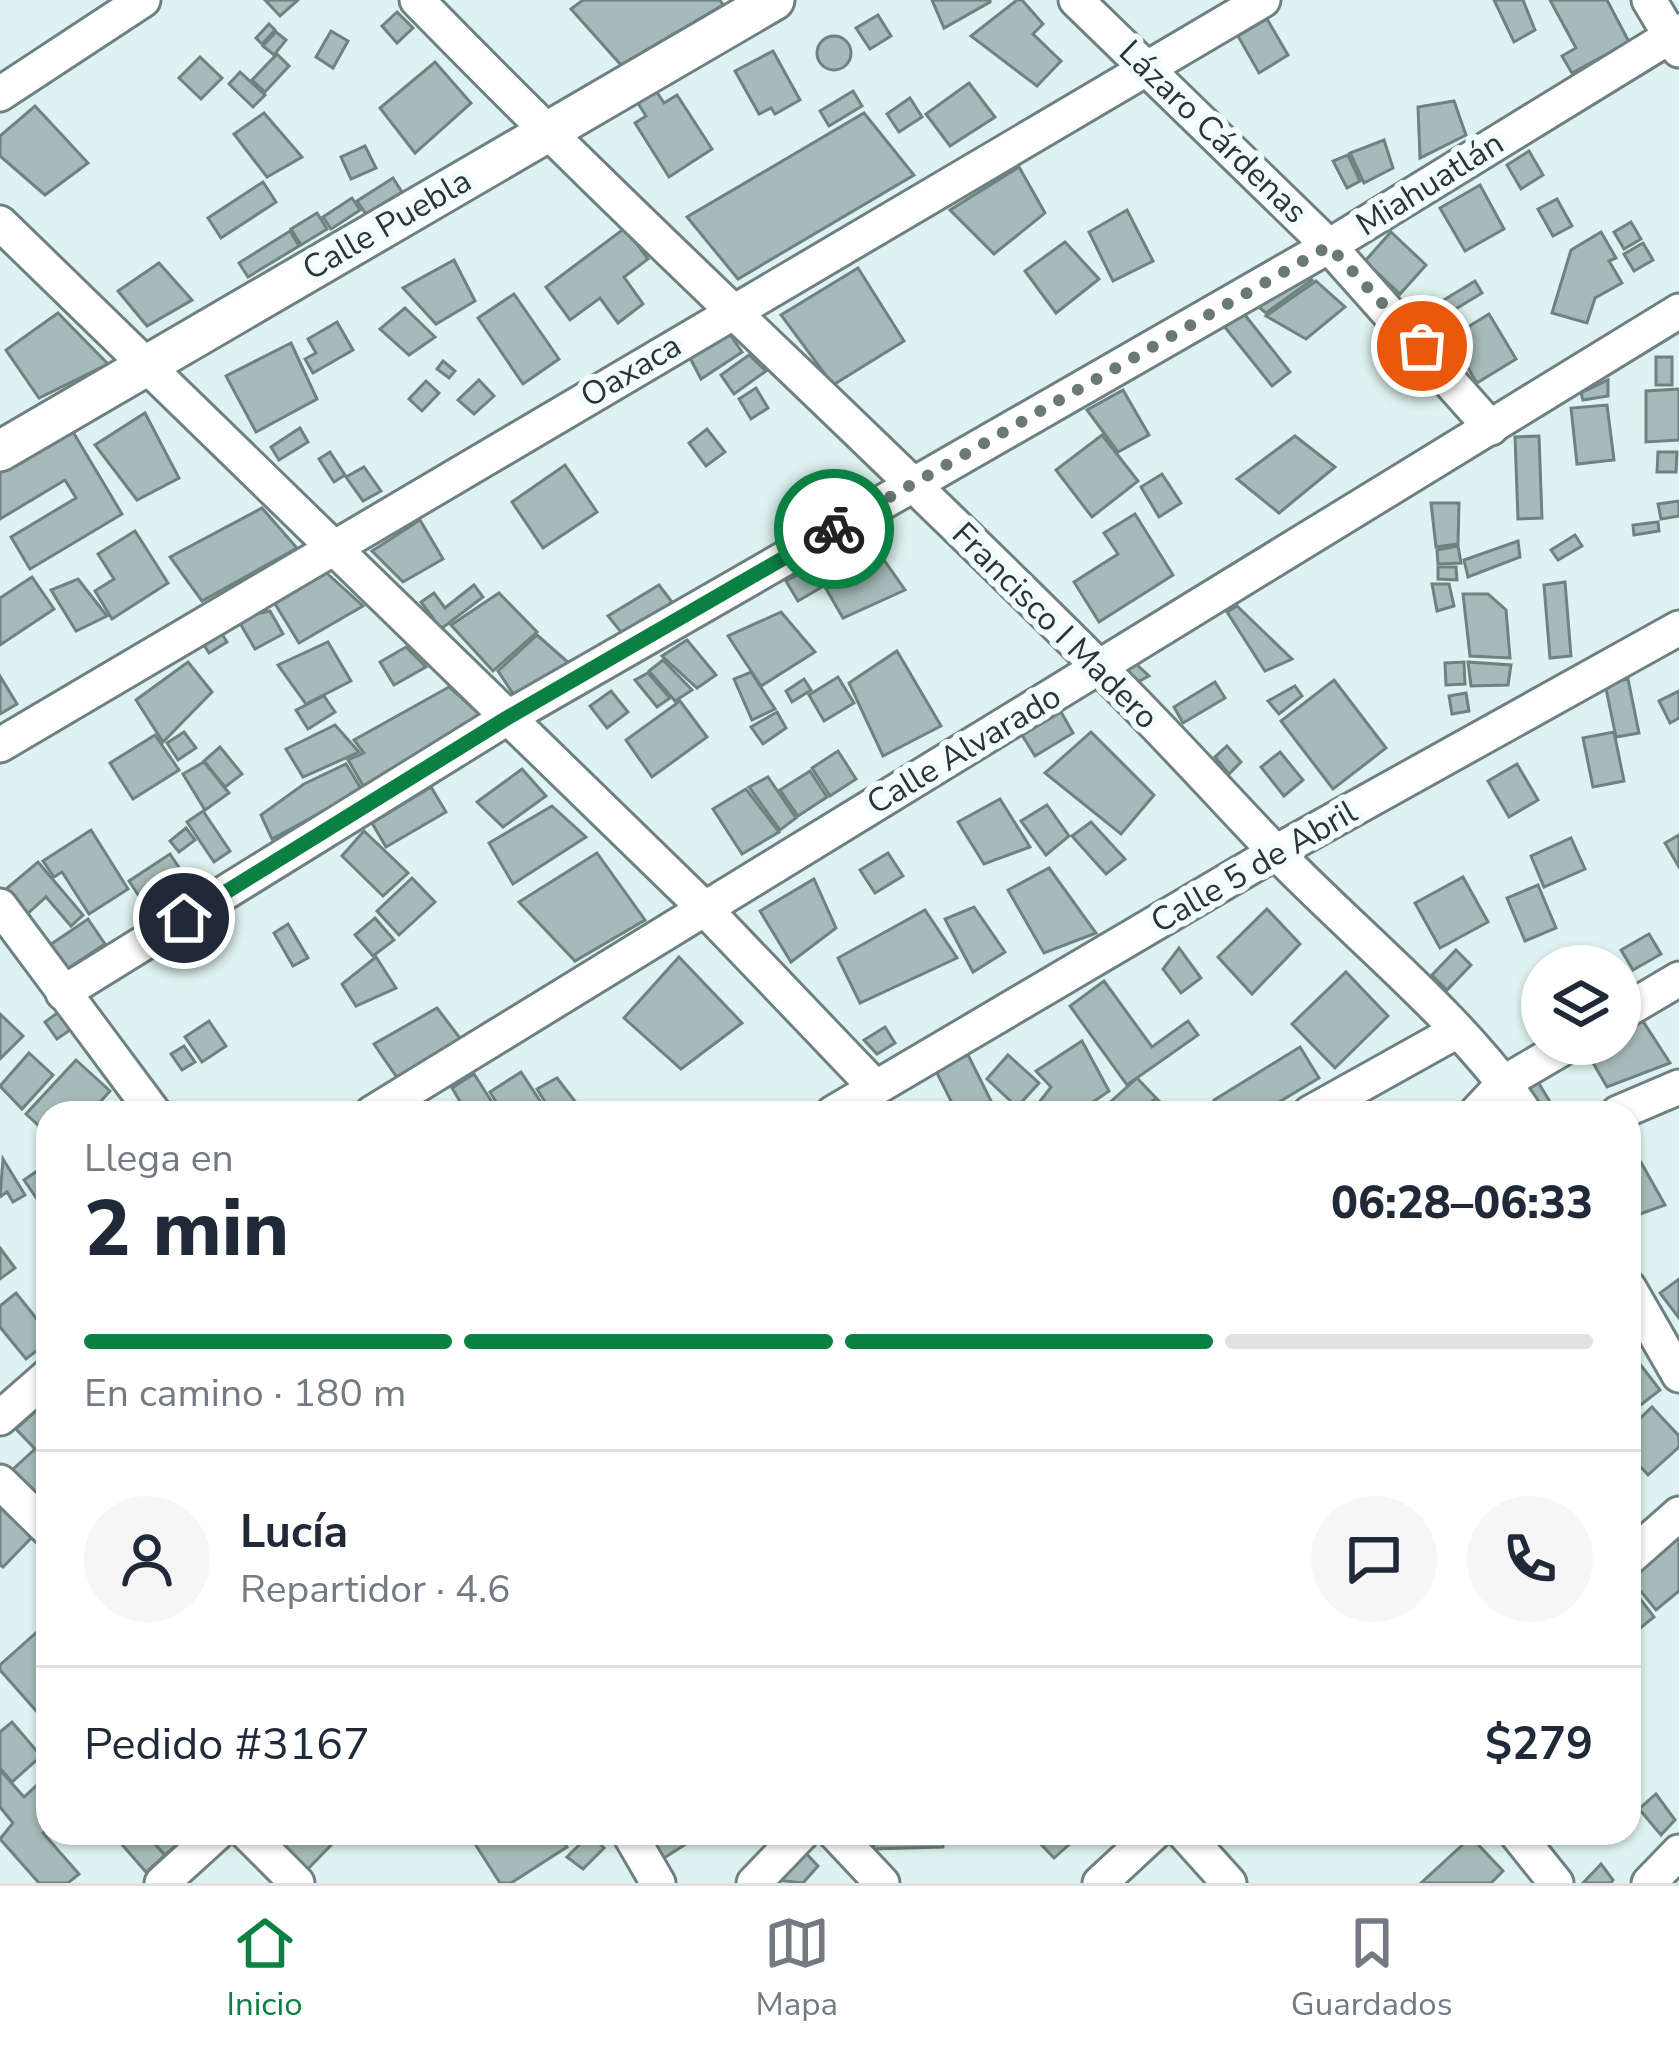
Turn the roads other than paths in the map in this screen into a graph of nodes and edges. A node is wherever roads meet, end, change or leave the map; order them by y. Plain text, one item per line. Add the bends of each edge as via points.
1 (142, 0) edge
2 (417, 0) edge
3 (774, 0) edge
4 (1076, 0) edge
5 (1263, 0) edge
6 (1649, 0) edge
7 (1676, 39) edge
8 (1147, 68) junction
9 (0, 94) edge
10 (546, 132) junction
11 (0, 223) edge
12 (1329, 246) junction
13 (1679, 310) edge
14 (732, 311) junction
15 (145, 366) junction
16 (1491, 428) junction
17 (0, 451) edge
18 (911, 485) junction
19 (334, 548) junction
20 (1679, 628) edge
21 (1100, 668) junction
22 (507, 718) junction
23 (0, 745) edge
24 (1276, 852) junction
25 (0, 906) edge
26 (704, 907) junction
27 (1679, 979) edge
28 (64, 993) junction
29 (1641, 1002) edge
30 (1457, 1031) junction
31 (1534, 1065) edge
32 (1505, 1082) junction
33 (875, 1087) junction
34 (1679, 1087) edge
35 (145, 1101) edge
36 (391, 1101) edge
37 (852, 1101) edge
38 (1332, 1101) edge
39 (1487, 1101) edge
40 (1517, 1101) edge
41 (1641, 1103) edge
42 (1641, 1309) edge
43 (1679, 1375) edge
44 (36, 1386) edge
45 (0, 1418) edge
46 (0, 1482) edge
47 (1679, 1514) edge
48 (36, 1517) edge
49 (1641, 1547) edge
50 (204, 1845) edge
51 (260, 1845) edge
52 (636, 1845) edge
53 (790, 1845) edge
54 (846, 1845) edge
55 (1141, 1845) edge
56 (1195, 1845) edge
57 (1526, 1845) edge
58 (1679, 1852) edge
59 (162, 1883) edge
60 (297, 1883) edge
61 (658, 1883) edge
62 (754, 1883) edge
63 (882, 1883) edge
64 (1100, 1883) edge
65 (1229, 1883) edge
66 (1556, 1883) edge
67 (1649, 1883) edge

1 - 9 street
2 - 10 street, Francisco I Madero
3 - 10 street, Calle Puebla
4 - 8 street, Lázaro Cárdenas
5 - 8 street, Oaxaca
6 - 7 street
7 - 12 street, Miahuatlán
8 - 12 street, Lázaro Cárdenas
8 - 14 street, Oaxaca
10 - 14 street, Francisco I Madero
10 - 15 street, Calle Puebla
11 - 15 street
12 - 16 street, Lázaro Cárdenas
12 - 18 street, Miahuatlán
13 - 16 street, Calle Alvarado
14 - 18 street, Francisco I Madero
14 - 19 street, Oaxaca
15 - 17 street, Calle Puebla
15 - 19 street
16 - 21 street, Calle Alvarado
18 - 21 street, Francisco I Madero
18 - 22 street, Miahuatlán
19 - 22 street
19 - 23 street, Oaxaca
20 - 24 street, Calle 5 de Abril
21 - 24 street, Francisco I Madero
21 - 26 street, Calle Alvarado
22 - 26 street
22 - 28 street, Miahuatlán
24 - 30 street, Francisco I Madero
24 - 33 street, Calle 5 de Abril
25 - 28 street
26 - 33 street
26 - 36 street, Calle Alvarado
27 - 29 street
28 - 35 street
30 - 32 street, Francisco I Madero
30 - 38 street
31 - 32 street
32 - 39 street
32 - 40 street, Francisco I Madero
33 - 37 street, Calle 5 de Abril
34 - 41 street
42 - 43 street
44 - 45 street
46 - 48 street
47 - 49 street
50 - 59 street
51 - 60 street
52 - 61 street
53 - 62 street
54 - 63 street
55 - 64 street
56 - 65 street
57 - 66 street
58 - 67 street

